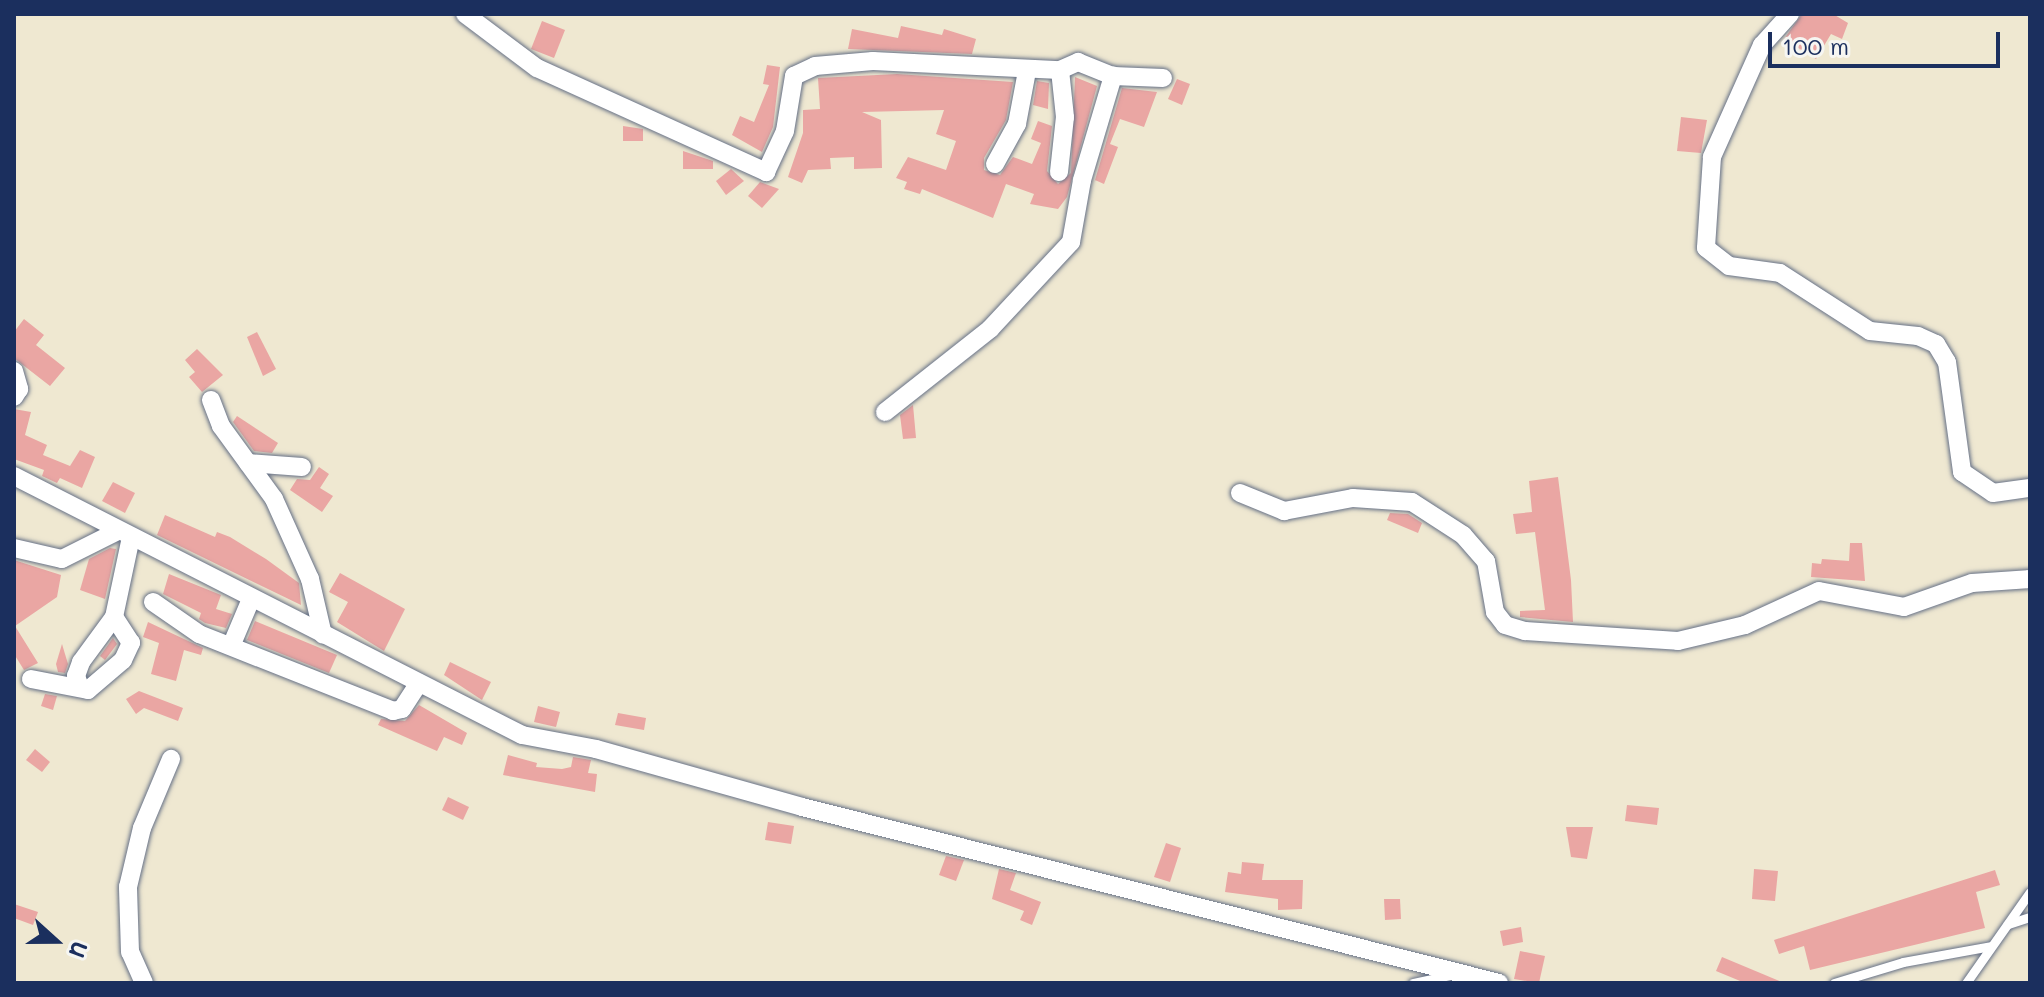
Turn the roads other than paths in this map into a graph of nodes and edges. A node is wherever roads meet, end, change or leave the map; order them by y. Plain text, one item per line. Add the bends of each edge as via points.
1 (465, 14) edge
2 (1790, 14) edge
3 (1060, 70) junction
4 (1027, 71) junction
5 (1113, 76) junction
6 (1163, 78) dead end
7 (995, 164) dead end
8 (1059, 172) dead end
9 (14, 371) edge
10 (14, 397) edge
11 (211, 400) dead end
12 (885, 412) dead end
13 (248, 463) junction
14 (302, 467) dead end
15 (14, 476) edge
16 (2030, 488) edge
17 (1240, 493) dead end
18 (125, 534) junction
19 (14, 548) edge
20 (2030, 579) edge
21 (251, 599) junction
22 (153, 602) dead end
23 (114, 617) junction
24 (323, 635) junction
25 (232, 644) junction
26 (31, 679) dead end
27 (419, 683) junction
28 (80, 687) junction
29 (171, 759) dead end
30 (2030, 892) edge
31 (2030, 917) edge
32 (2008, 924) junction
33 (1991, 946) junction
34 (1462, 973) junction
35 (144, 983) edge
36 (1413, 983) edge
37 (1499, 983) edge
38 (1834, 983) edge
39 (1966, 983) edge

1 - 4 street via 537,68 766,172 785,131 794,76 815,66 887,61 989,64
2 - 16 street via 1762,45 1717,143 1710,170 1706,248 1729,266 1780,273 1870,331 1918,336 1936,344 1947,362 1962,472 1993,493
3 - 4 street
3 - 5 street via 1078,62
3 - 8 street via 1065,117
4 - 7 street via 1017,124
5 - 6 street
5 - 12 street via 1082,180 1071,242 990,329
9 - 10 street via 19,389
11 - 13 street via 221,426
13 - 14 street
13 - 24 street via 274,499 310,579
15 - 18 street
17 - 20 street via 1284,511 1353,498 1412,502 1463,535 1486,561 1499,619 1525,631 1678,641 1745,625 1819,591 1904,607 1972,583
18 - 19 street via 62,559
18 - 21 street
18 - 23 street
21 - 24 street
21 - 25 street
22 - 25 street via 199,634
23 - 28 street via 77,668
23 - 28 street via 131,643 123,660 93,688
24 - 27 street
25 - 27 street via 393,711 402,709
26 - 28 street
27 - 34 street via 522,735 596,749 802,807
29 - 35 street via 142,828 128,887 130,952
30 - 32 lane
31 - 32 lane
32 - 33 lane
33 - 38 lane via 1903,962
33 - 39 lane
34 - 36 lane
34 - 37 street

